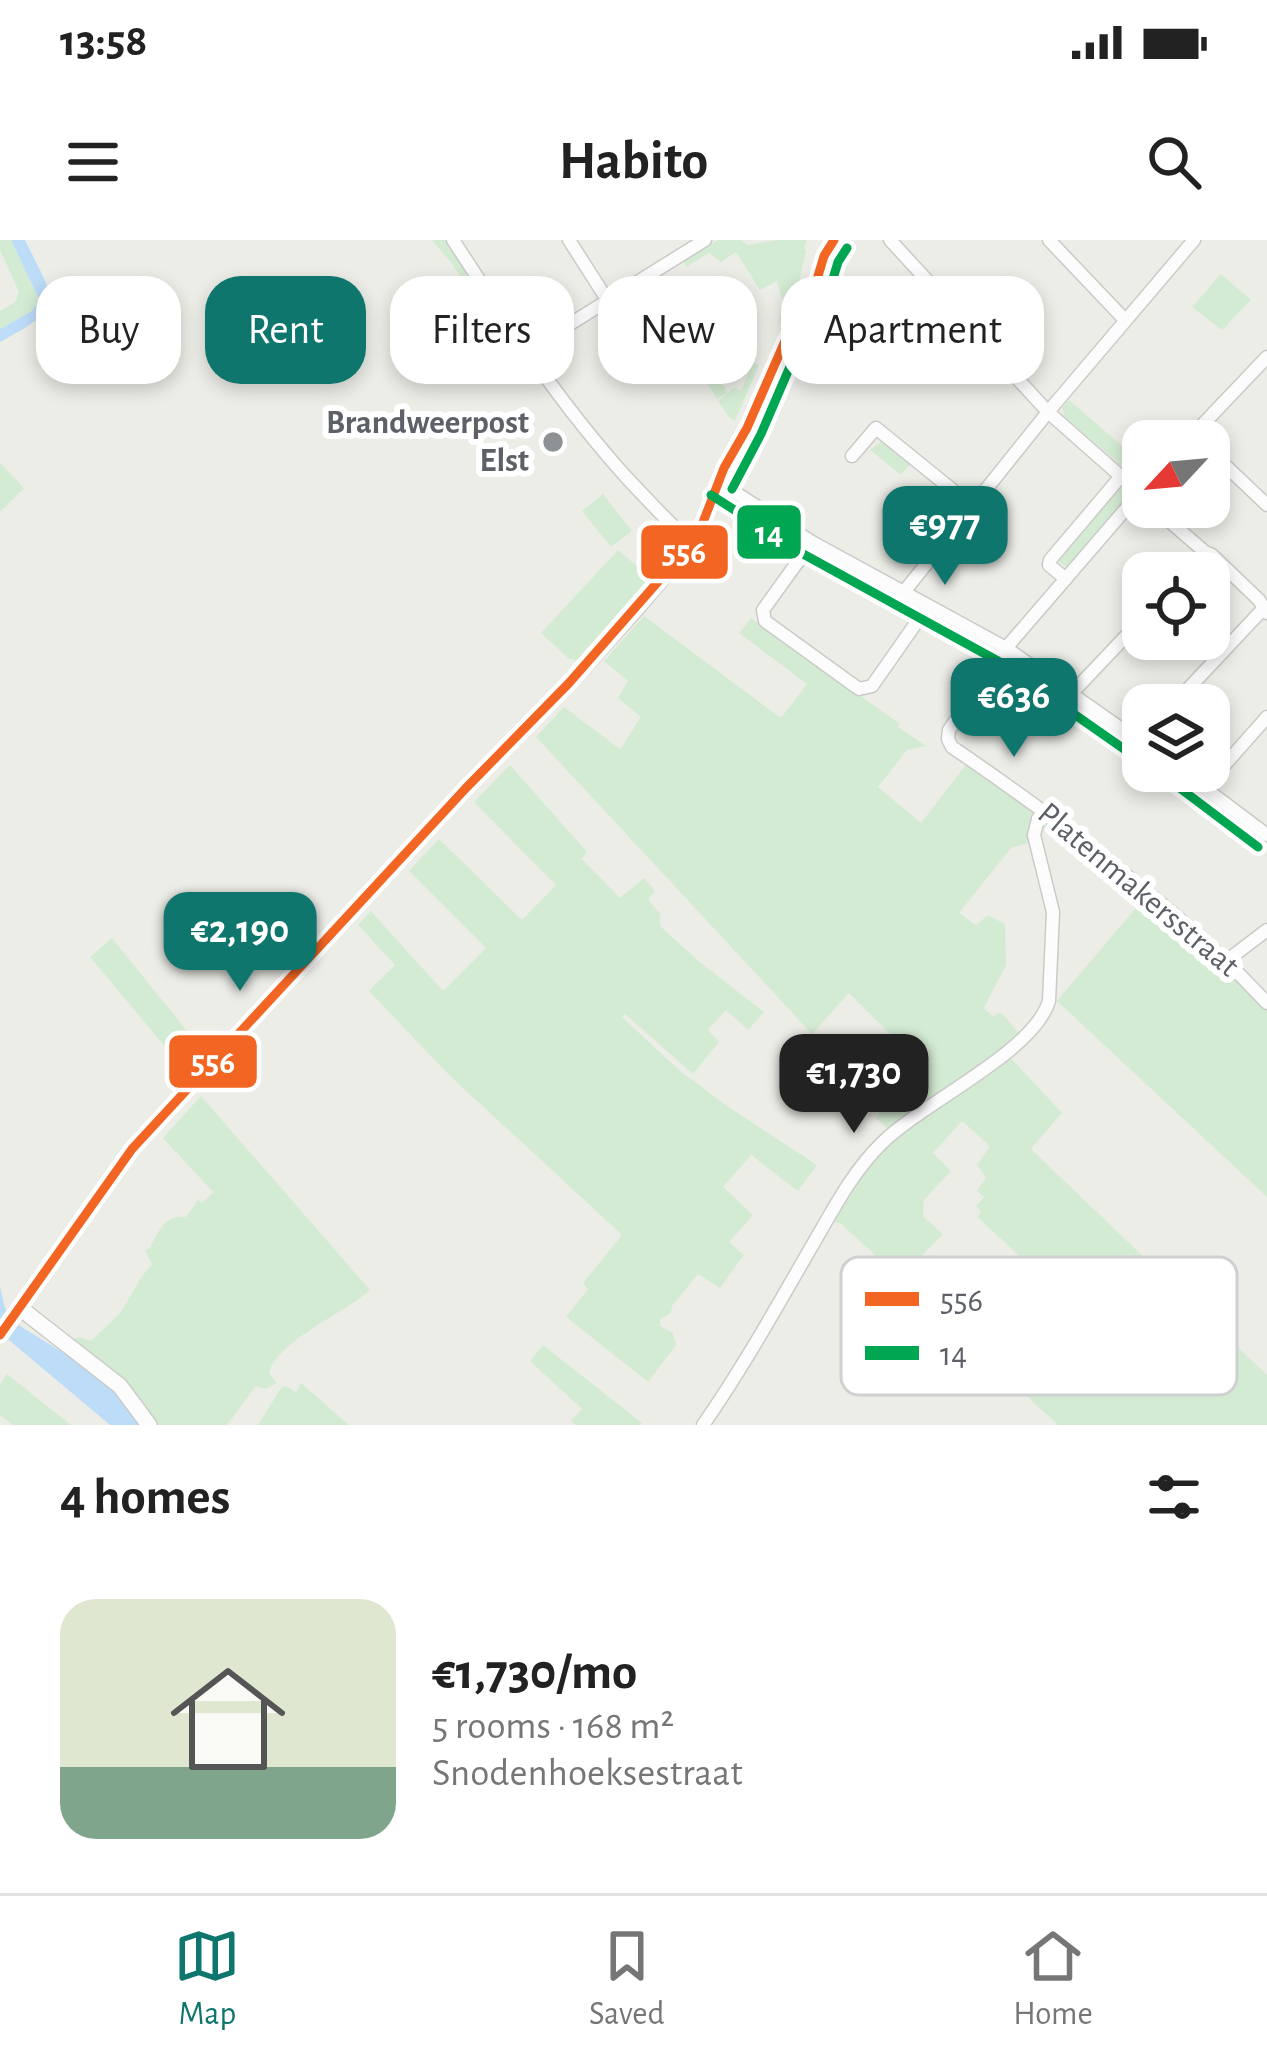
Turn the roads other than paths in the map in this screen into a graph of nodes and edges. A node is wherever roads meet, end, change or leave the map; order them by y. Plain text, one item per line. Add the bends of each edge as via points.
1 (453, 240) edge
2 (569, 240) edge
3 (704, 240) edge
4 (833, 240) edge
5 (890, 240) edge
6 (1049, 240) edge
7 (1194, 240) edge
8 (476, 276) edge
9 (647, 276) edge
10 (598, 285) edge
11 (1125, 320) junction
12 (1264, 366) edge
13 (550, 384) edge
14 (1048, 412) junction
15 (1211, 420) edge
16 (852, 456) dead end
17 (1230, 470) edge
18 (1122, 475) joint
19 (718, 482) junction
20 (971, 505) junction
21 (1267, 505) edge
22 (1122, 516) edge
23 (1177, 528) edge
24 (812, 542) junction
25 (692, 543) junction
26 (1204, 552) edge
27 (1230, 572) edge
28 (1066, 579) junction
29 (903, 593) junction
30 (928, 606) junction
31 (1265, 611) edge
32 (1122, 640) edge
33 (1006, 648) junction
34 (1194, 684) edge
35 (1072, 693) junction
36 (1267, 717) edge
37 (1122, 727) edge
38 (1230, 758) edge
39 (1211, 792) edge
40 (1045, 810) junction
41 (1266, 833) edge
42 (1267, 930) edge
43 (1221, 964) junction
44 (1267, 1003) edge
45 (18, 1311) junction
46 (0, 1335) edge
47 (149, 1425) edge
48 (703, 1425) edge

1 - 8 street
2 - 10 street
3 - 9 street
4 - 19 street
5 - 14 street
6 - 11 street
7 - 11 street
11 - 14 street
12 - 15 street
13 - 25 street
14 - 18 street
14 - 20 street
16 - 20 street via 876,428
17 - 21 street
18 - 28 street via 1051,560
19 - 24 street
19 - 25 street
20 - 29 street
22 - 28 street
23 - 26 street
24 - 29 street
24 - 30 street via 763,610 765,621 859,689 872,686
25 - 45 street via 132,1149
27 - 31 street
28 - 33 street
29 - 30 street
30 - 33 street
31 - 34 street
32 - 35 street
33 - 35 street
33 - 40 street, Platenmakersstraat via 948,740
35 - 37 street
36 - 38 street
39 - 41 street
40 - 43 street, Platenmakersstraat via 1160,900
40 - 48 street via 1034,836 1053,912 1047,1010 1028,1035 870,1155
42 - 43 street
43 - 44 street, Platenmakersstraat
45 - 46 street
45 - 47 street via 119,1386

